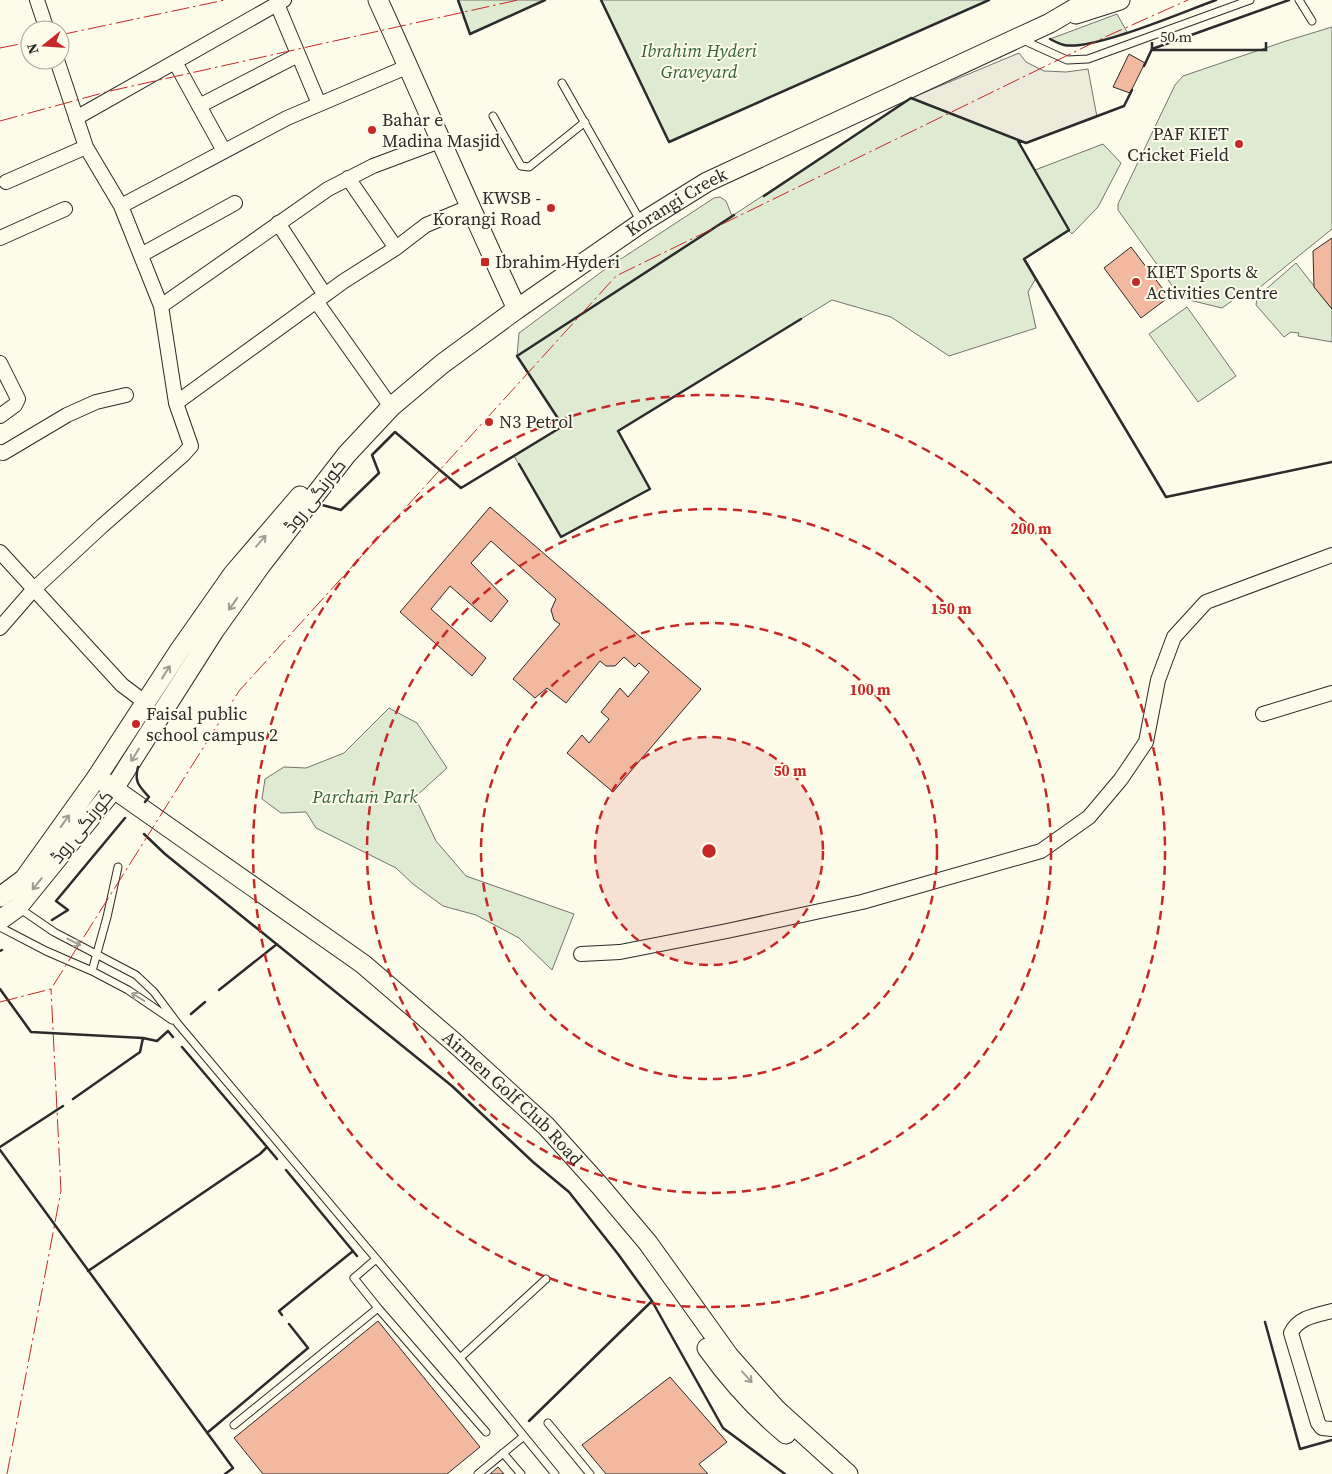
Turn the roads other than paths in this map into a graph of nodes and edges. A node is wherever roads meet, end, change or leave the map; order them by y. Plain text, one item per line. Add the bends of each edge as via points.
1 (36, 0) edge
2 (378, 0) edge
3 (1089, 0) edge
4 (1120, 0) edge
5 (1250, 0) edge
6 (1299, 0) edge
7 (272, 4) edge
8 (43, 20) edge
9 (1312, 20) dead end
10 (1050, 23) junction
11 (1017, 37) junction
12 (298, 55) junction
13 (174, 62) junction
14 (409, 66) junction
15 (60, 70) edge
16 (562, 83) dead end
17 (319, 104) junction
18 (199, 106) junction
19 (493, 116) dead end
20 (76, 118) junction
21 (584, 122) junction
22 (440, 141) junction
23 (86, 147) junction
24 (224, 151) junction
25 (348, 178) junction
26 (6, 182) dead end
27 (235, 204) dead end
28 (121, 206) junction
29 (469, 207) junction
30 (65, 209) dead end
31 (278, 223) junction
32 (641, 223) junction
33 (0, 238) edge
34 (396, 248) junction
35 (141, 255) junction
36 (321, 298) junction
37 (161, 306) junction
38 (517, 309) junction
39 (0, 363) edge
40 (126, 395) dead end
41 (176, 404) junction
42 (391, 407) junction
43 (0, 416) edge
44 (0, 452) edge
45 (347, 454) junction
46 (0, 552) edge
47 (1332, 555) edge
48 (34, 590) junction
49 (0, 628) edge
50 (1332, 693) edge
51 (146, 703) junction
52 (1263, 714) dead end
53 (95, 780) junction
54 (110, 793) junction
55 (118, 866) dead end
56 (2, 896) edge
57 (18, 908) junction
58 (0, 920) edge
59 (0, 927) edge
60 (97, 954) junction
61 (581, 954) dead end
62 (92, 971) junction
63 (178, 1024) junction
64 (376, 1259) junction
65 (546, 1279) dead end
66 (378, 1308) junction
67 (1332, 1311) edge
68 (460, 1358) junction
69 (548, 1423) dead end
70 (234, 1426) dead end
71 (1332, 1429) edge
72 (486, 1432) dead end
73 (524, 1436) junction
74 (503, 1453) junction
75 (478, 1474) edge
76 (521, 1474) edge
77 (555, 1474) edge
78 (590, 1474) edge
79 (833, 1474) edge
80 (848, 1474) edge

1 - 8 street
2 - 14 street
3 - 10 street, Korangi Creek
4 - 10 street, Korangi Creek
5 - 11 lane via 1088,59 1068,60
6 - 9 lane
7 - 12 street
7 - 13 street
10 - 11 street, Korangi Creek
11 - 32 street, Korangi Creek via 707,182
12 - 17 street
12 - 18 street
13 - 18 street
13 - 20 street
14 - 17 street
14 - 22 street
15 - 20 street
16 - 21 lane
17 - 24 street
18 - 24 street
19 - 21 lane via 521,166 529,167
20 - 23 street
21 - 32 lane
22 - 25 street
22 - 29 street
23 - 26 street
23 - 28 street
24 - 28 street
25 - 31 street
25 - 34 street
27 - 35 street
28 - 35 street
29 - 34 street via 426,225
29 - 38 street
30 - 33 street
31 - 36 street
31 - 37 street
32 - 38 street, Korangi Creek
34 - 36 street
35 - 37 street
36 - 41 street
36 - 42 street
37 - 41 street
38 - 42 street, Korangi Creek via 442,364
39 - 43 street via 18,399
40 - 44 street via 96,402 67,415 4,453
41 - 48 street via 191,446 188,450
42 - 45 street, Korangi Creek
51 -> 45 street, کورنگی روڈ via 233,574 311,483
45 -> 54 street, کورنگی روڈ via 214,631
46 - 48 street
47 - 61 street via 1206,602 1174,637 1158,680 1146,742 1089,817 1041,851 843,906 727,932 620,952
48 - 49 street
48 - 51 street via 122,685
50 - 52 street
51 - 53 street, کورنگی روڈ
53 - 54 street
56 -> 53 street, کورنگی روڈ via 24,879
54 -> 57 street, کورنگی روڈ
54 - 79 street, Airmen Golf Club Road via 355,972 538,1134 637,1248 718,1364 763,1415
54 -> 80 street, Airmen Golf Club Road via 363,964 546,1126 648,1243 729,1356 776,1409
55 - 60 lane
56 - 57 lane
57 - 58 street, کورنگی روڈ
57 -> 60 lane via 54,932
59 - 62 lane
60 - 62 lane
60 - 63 lane via 136,974
63 -> 62 lane via 128,990
63 - 64 lane
64 - 66 lane via 354,1278
64 - 68 lane
65 - 68 lane
66 - 70 lane
66 - 72 lane
67 - 71 street via 1301,1321 1291,1332 1318,1424
68 - 73 lane
69 - 78 lane
73 - 74 lane
73 - 77 lane
74 - 75 lane
74 - 76 lane

